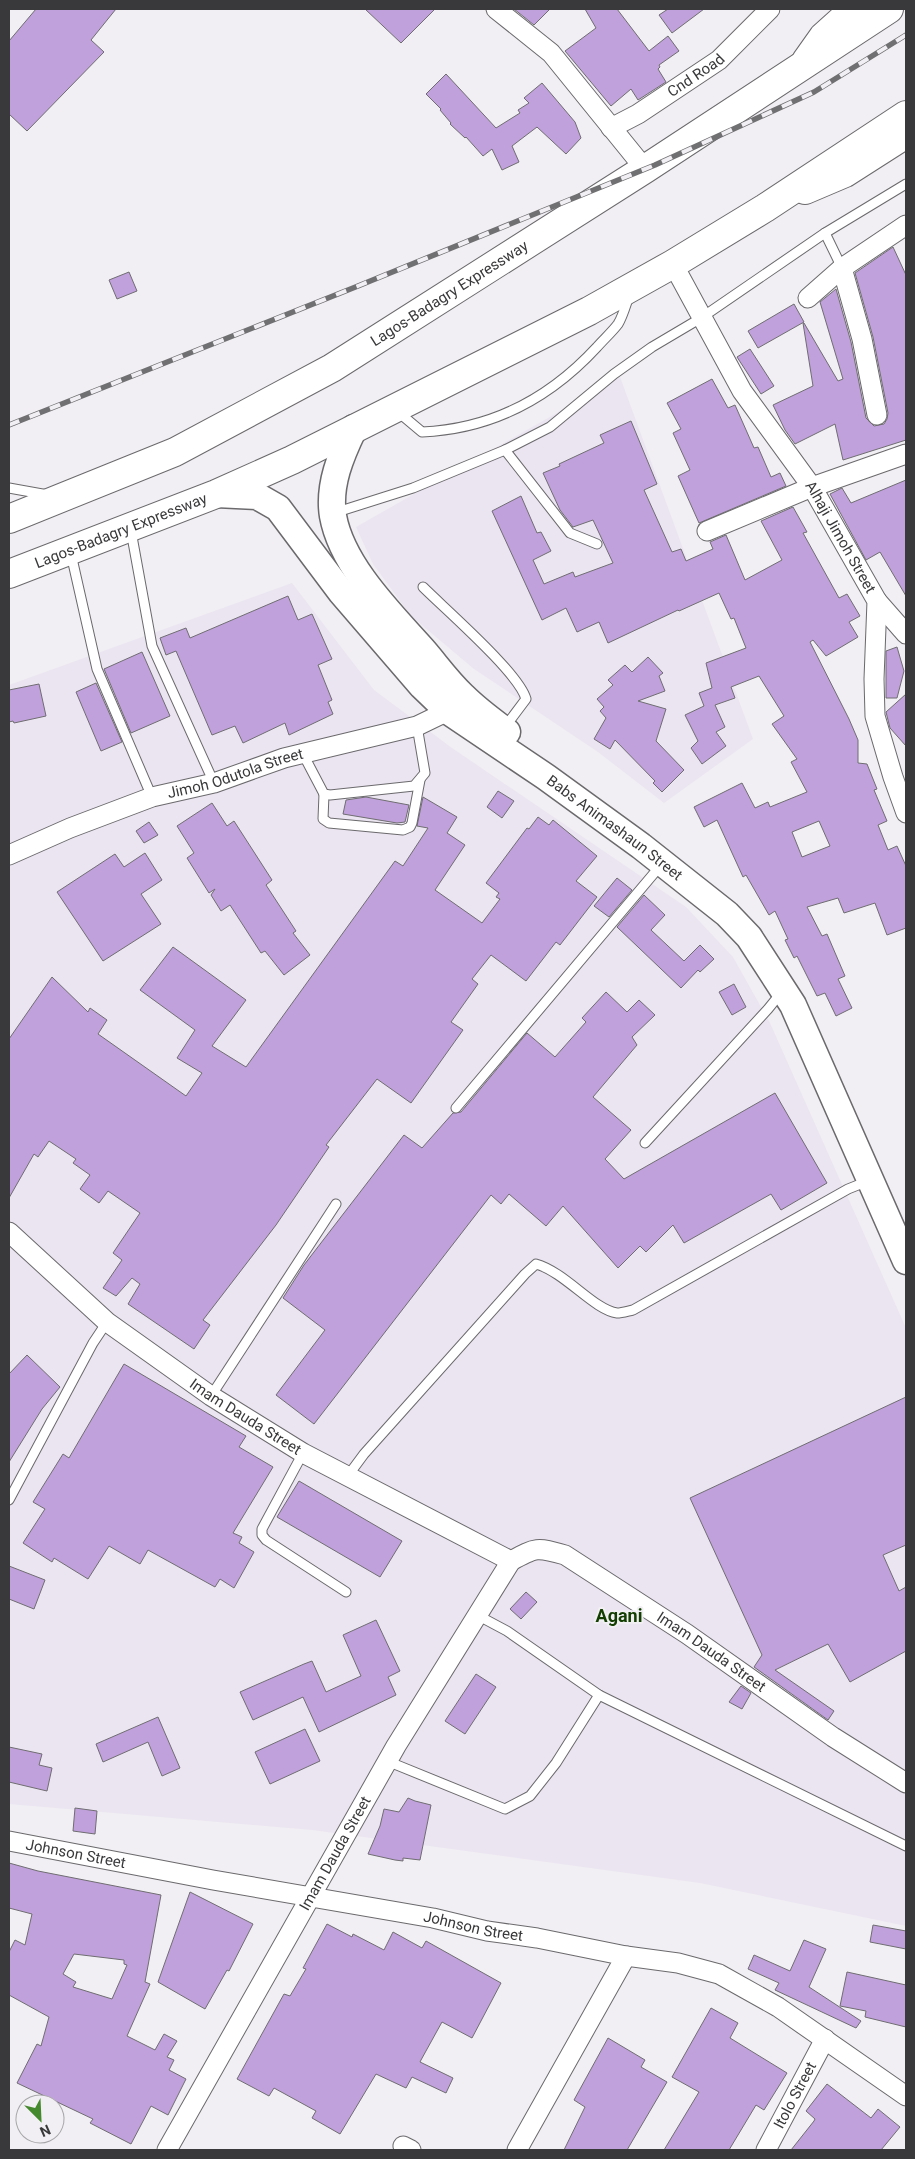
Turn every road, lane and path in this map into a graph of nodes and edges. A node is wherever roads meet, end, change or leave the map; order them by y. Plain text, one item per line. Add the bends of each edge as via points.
1 (496, 9) edge
2 (770, 9) edge
3 (854, 9) edge
4 (889, 9) edge
5 (801, 67) junction
6 (906, 115) edge
7 (611, 128) junction
8 (906, 134) edge
9 (645, 168) junction
10 (906, 184) edge
11 (765, 208) junction
12 (905, 230) edge
13 (825, 233) junction
14 (673, 264) junction
15 (842, 268) junction
16 (633, 286) junction
17 (808, 298) dead end
18 (701, 318) junction
19 (395, 409) junction
20 (877, 415) dead end
21 (354, 428) junction
22 (505, 450) junction
23 (906, 454) edge
24 (812, 487) junction
25 (9, 488) edge
26 (216, 494) junction
27 (62, 498) junction
28 (333, 513) junction
29 (9, 519) edge
30 (131, 527) junction
31 (707, 530) dead end
32 (597, 544) dead end
33 (71, 550) junction
34 (9, 574) edge
35 (423, 587) dead end
36 (877, 601) junction
37 (906, 634) edge
38 (456, 703) junction
39 (417, 726) junction
40 (504, 730) junction
41 (303, 754) junction
42 (420, 780) junction
43 (214, 783) junction
44 (324, 794) junction
45 (152, 797) junction
46 (906, 813) edge
47 (9, 855) edge
48 (662, 863) junction
49 (784, 988) junction
50 (456, 1108) dead end
51 (645, 1143) dead end
52 (862, 1143) junction
53 (870, 1180) junction
54 (336, 1204) dead end
55 (906, 1223) edge
56 (9, 1232) edge
57 (906, 1261) edge
58 (108, 1322) junction
59 (211, 1396) junction
60 (303, 1453) junction
61 (347, 1477) junction
62 (9, 1500) edge
63 (511, 1561) junction
64 (346, 1592) dead end
65 (477, 1615) junction
66 (599, 1695) junction
67 (387, 1761) junction
68 (906, 1783) edge
69 (9, 1840) edge
70 (906, 1846) edge
71 (309, 1896) junction
72 (626, 1956) junction
73 (825, 2040) junction
74 (906, 2096) edge
75 (166, 2150) edge
76 (517, 2150) edge
77 (766, 2150) edge

1 - 7 street via 551,53
2 - 7 street, Cnd Road via 718,60 638,114
3 - 5 main road, Lagos-Badagry Expressway via 823,37
4 - 5 main road
5 - 9 main road, Lagos-Badagry Expressway
6 - 11 main road, Lagos-Badagry Expressway
7 - 9 street
8 - 11 main road, Lagos-Badagry Expressway via 845,173
9 - 27 main road, Lagos-Badagry Expressway via 332,368 175,452
10 - 13 lane
11 - 14 main road, Lagos-Badagry Expressway
12 - 15 street
13 - 15 lane
13 - 18 lane
14 - 16 main road, Lagos-Badagry Expressway
14 - 18 street, Alhaji Jimoh Street
15 - 17 street
15 - 20 street via 862,339
16 - 19 main road, Lagos-Badagry Expressway
16 - 19 lane via 618,323 563,380 539,397 489,420 447,430 422,432
18 - 22 lane via 614,374 550,427
18 - 24 street, Alhaji Jimoh Street via 742,391
19 - 21 main road, Lagos-Badagry Expressway
21 - 26 main road, Lagos-Badagry Expressway
21 - 28 main road, Babs Animashaun Street via 341,457 333,492
22 - 28 lane via 413,488
22 - 32 lane via 570,533
23 - 24 street
24 - 31 street
24 - 36 street, Alhaji Jimoh Street
25 - 27 lane
26 - 30 main road, Lagos-Badagry Expressway
26 - 38 main road, Babs Animashaun Street via 257,496 278,508 341,592 422,686
27 - 29 main road, Lagos-Badagry Expressway
28 - 38 main road, Babs Animashaun Street via 345,551
30 - 33 main road, Lagos-Badagry Expressway
30 - 43 lane via 152,646
33 - 34 main road, Lagos-Badagry Expressway
33 - 45 lane via 97,669
35 - 40 lane via 508,671 524,692 526,699 522,707
36 - 37 street
36 - 46 street, Alhaji Jimoh Street via 875,716
38 - 39 street, Jimoh Odutola Street
38 - 40 main road, Babs Animashaun Street
38 - 48 main road, Babs Animashaun Street
39 - 41 street, Jimoh Odutola Street
39 - 42 lane via 425,774
40 - 52 main road, Babs Animashaun Street via 673,851 761,928 776,947 801,992
41 - 43 street, Jimoh Odutola Street
41 - 44 lane
42 - 44 lane via 414,786
42 - 44 lane via 412,823 404,830 329,823 323,819
43 - 45 street, Jimoh Odutola Street
45 - 47 street, Jimoh Odutola Street
48 - 49 main road, Babs Animashaun Street via 727,914 749,938
48 - 50 lane
49 - 51 lane
49 - 52 main road, Babs Animashaun Street
52 - 53 main road, Babs Animashaun Street
52 - 55 main road, Babs Animashaun Street
53 - 57 main road, Babs Animashaun Street
53 - 61 lane via 848,1189 633,1310 618,1313 605,1308 549,1268 536,1264 364,1454
54 - 59 lane
56 - 58 street, Imam Dauda Street
58 - 59 street, Imam Dauda Street
58 - 62 lane via 93,1343
59 - 60 street, Imam Dauda Street
60 - 61 street, Imam Dauda Street
60 - 64 lane via 262,1529 262,1535
61 - 63 street, Imam Dauda Street
63 - 65 street, Imam Dauda Street
63 - 68 street, Imam Dauda Street via 532,1549 544,1548 565,1554 687,1634 833,1737
65 - 66 lane via 507,1631
65 - 67 street, Imam Dauda Street
66 - 67 lane via 556,1763 530,1796 505,1809
66 - 70 lane
67 - 71 street, Imam Dauda Street
69 - 71 street, Johnson Street via 204,1879
71 - 72 street, Johnson Street
71 - 75 street, Imam Dauda Street
72 - 73 street, Johnson Street via 678,1963 719,1974 778,2007
72 - 76 street
73 - 74 street, Johnson Street
73 - 77 street, Itolo Street

